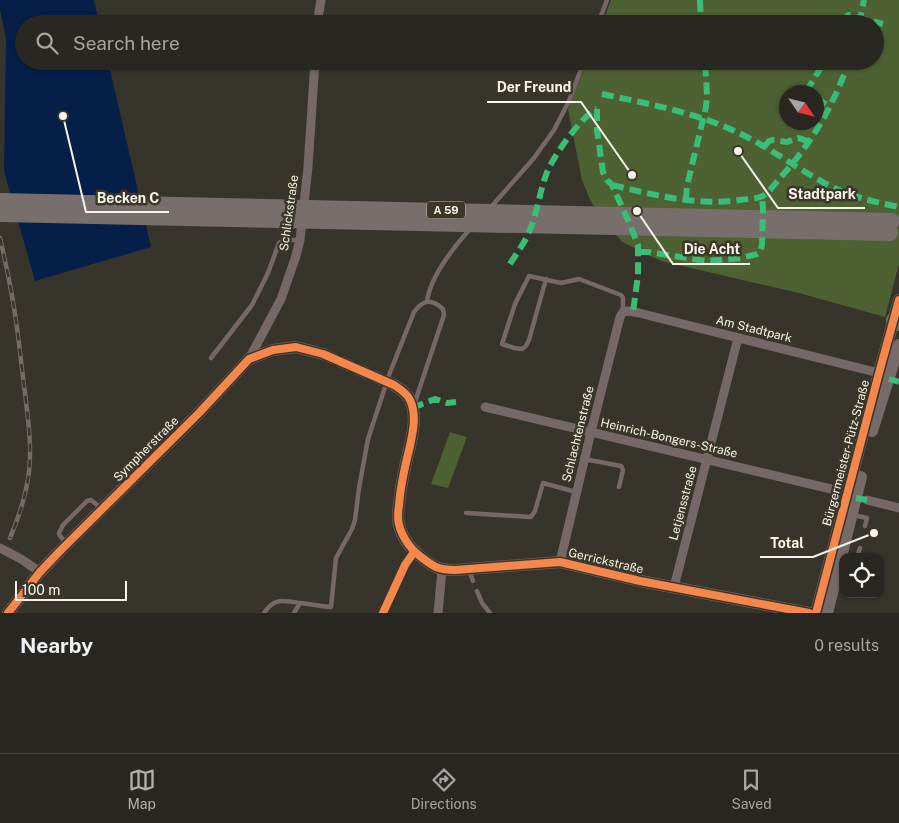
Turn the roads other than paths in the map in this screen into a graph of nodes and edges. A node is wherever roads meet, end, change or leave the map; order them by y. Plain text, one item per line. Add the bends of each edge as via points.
1 (607, 0) edge
2 (318, 2) edge
3 (317, 15) edge
4 (601, 15) edge
5 (314, 70) edge
6 (581, 70) edge
7 (0, 201) edge
8 (0, 214) edge
9 (899, 221) edge
10 (899, 234) edge
11 (300, 240) junction
12 (546, 279) junction
13 (899, 300) edge
14 (427, 302) junction
15 (623, 312) junction
16 (897, 321) edge
17 (738, 338) junction
18 (899, 345) edge
19 (323, 354) tunnel mouth
20 (211, 358) dead end
21 (249, 358) junction
22 (878, 373) junction
23 (394, 385) tunnel mouth
24 (485, 407) dead end
25 (412, 408) junction
26 (591, 432) junction
27 (584, 459) junction
28 (707, 460) junction
29 (619, 486) dead end
30 (576, 492) junction
31 (848, 493) junction
32 (867, 500) dead end
33 (899, 508) edge
34 (466, 513) dead end
35 (852, 514) junction
36 (865, 526) dead end
37 (0, 548) edge
38 (860, 548) dead end
39 (851, 553) edge
40 (854, 553) edge
41 (560, 562) junction
42 (468, 569) junction
43 (442, 570) junction
44 (40, 572) junction
45 (473, 581) dead end
46 (839, 584) edge
47 (674, 587) junction
48 (477, 591) dead end
49 (300, 603) junction
50 (331, 607) junction
51 (8, 613) edge
52 (264, 613) edge
53 (294, 613) edge
54 (330, 613) edge
55 (438, 613) edge
56 (490, 613) edge
57 (809, 613) edge
58 (816, 613) edge
59 (827, 613) edge

1 - 4 lane
2 - 3 street
5 - 11 street, Schlickstraße
6 - 14 lane via 554,130 439,269
7 - 9 highway, A 59, bridge
8 - 10 highway, A 59, bridge
11 - 20 lane via 279,243 252,305
11 - 21 street, Schlickstraße via 281,299
12 - 12 lane via 529,276 515,304 502,344 522,349 526,346
12 - 15 lane via 561,283 579,279 617,294 622,298
13 - 16 street, Bürgermeister-Pütz-Straße
14 - 25 lane via 440,306 444,315
14 - 50 lane via 420,304 414,312 368,439 355,520 336,558
15 - 17 street, Am Stadtpark via 639,313
15 - 26 street, Schlachtenstraße
16 - 22 street, Bürgermeister-Pütz-Straße
17 - 22 street, Am Stadtpark
17 - 28 street, Letjensstraße
18 - 35 street, Bürgermeister-Pütz-Straße via 876,418
19 - 21 street, Sympherstraße via 296,346
21 - 44 street, Sympherstraße via 199,413
22 - 31 street, Bürgermeister-Pütz-Straße
23 - 25 street via 404,392
24 - 26 street, Heinrich-Bongers-Straße
25 - 43 street via 414,429 400,490 398,518 406,541 414,552
26 - 27 street, Schlachtenstraße
26 - 28 street, Heinrich-Bongers-Straße
27 - 29 lane via 621,466
27 - 30 street, Schlachtenstraße
28 - 31 street, Heinrich-Bongers-Straße
28 - 47 street, Letjensstraße
30 - 34 lane via 543,483 531,517
30 - 41 street, Schlachtenstraße
31 - 58 street, Bürgermeister-Pütz-Straße
32 - 33 street
35 - 36 lane via 868,518
35 - 39 street, Bürgermeister-Pütz-Straße
37 - 44 street
38 - 40 lane
41 - 42 street, Gerrickstraße
41 - 47 street, Gerrickstraße
42 - 43 street, Gerrickstraße
42 - 45 lane
43 - 55 street
44 - 51 street, Sympherstraße
46 - 59 street, Bürgermeister-Pütz-Straße
47 - 57 street, Gerrickstraße
48 - 56 lane
49 - 50 lane
49 - 52 lane via 275,602
49 - 53 lane
50 - 54 lane

